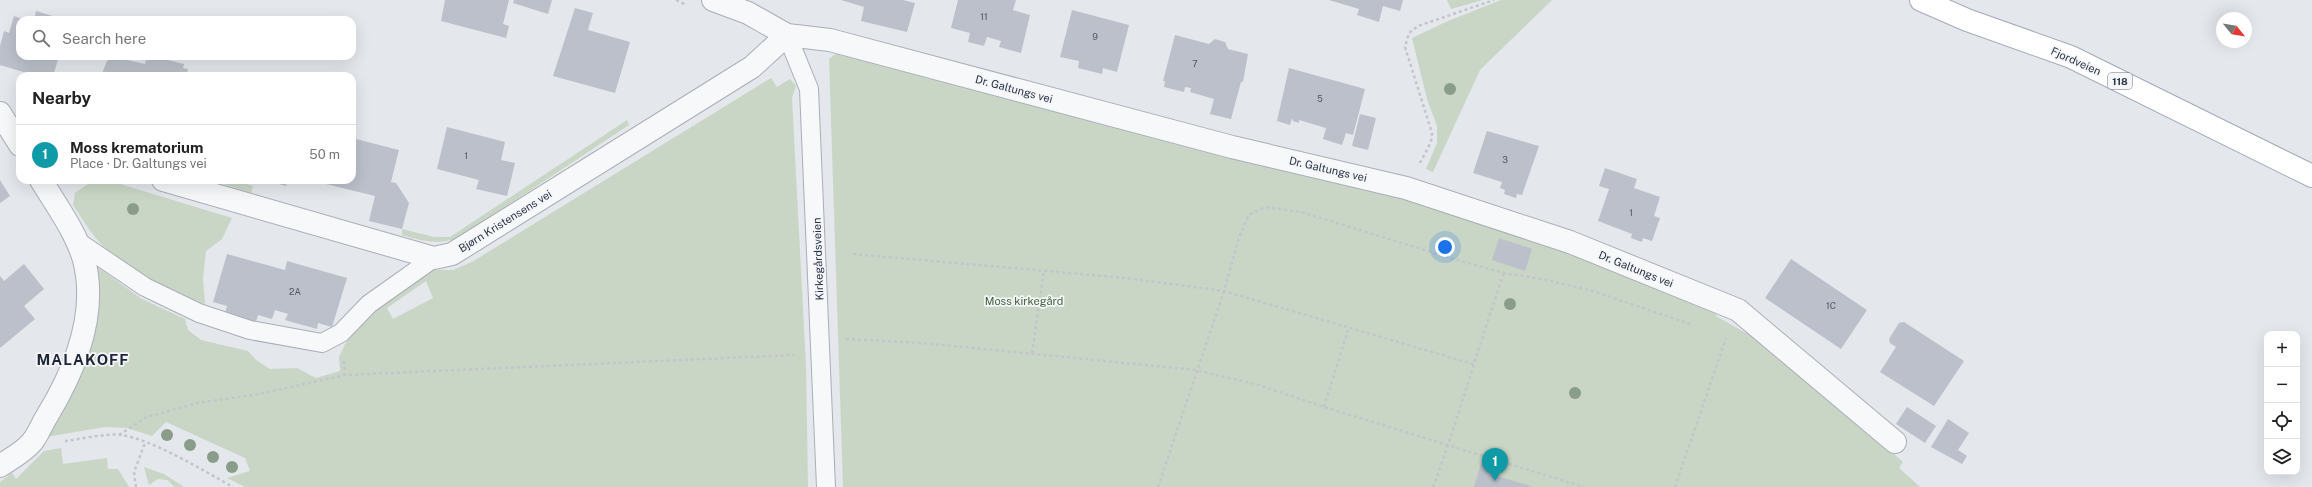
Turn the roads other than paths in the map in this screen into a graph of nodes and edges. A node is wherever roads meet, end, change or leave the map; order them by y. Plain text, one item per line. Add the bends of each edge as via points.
1 (713, 0) edge
2 (1921, 0) edge
3 (788, 35) junction
4 (0, 113) edge
5 (16, 136) edge
6 (2312, 176) edge
7 (43, 184) edge
8 (177, 184) edge
9 (77, 241) junction
10 (434, 258) junction
11 (1895, 442) dead end
12 (0, 466) edge
13 (826, 487) edge

1 - 3 street, Dr. Galtungs vei via 748,13
2 - 6 main road, Fjordveien / 118 via 1967,20 2071,57
3 - 10 street, Bjørn Kristensens vei via 752,67 452,254
3 - 11 street, Dr. Galtungs vei via 830,40 1232,147 1406,188 1570,242 1738,310
3 - 13 lane, Kirkegårdsveien via 809,89
4 - 5 street
7 - 9 street
8 - 10 street
9 - 10 lane via 145,287 199,313 250,330 322,343 341,333 369,304
9 - 12 street via 89,287 86,322 80,346 57,401 32,442

